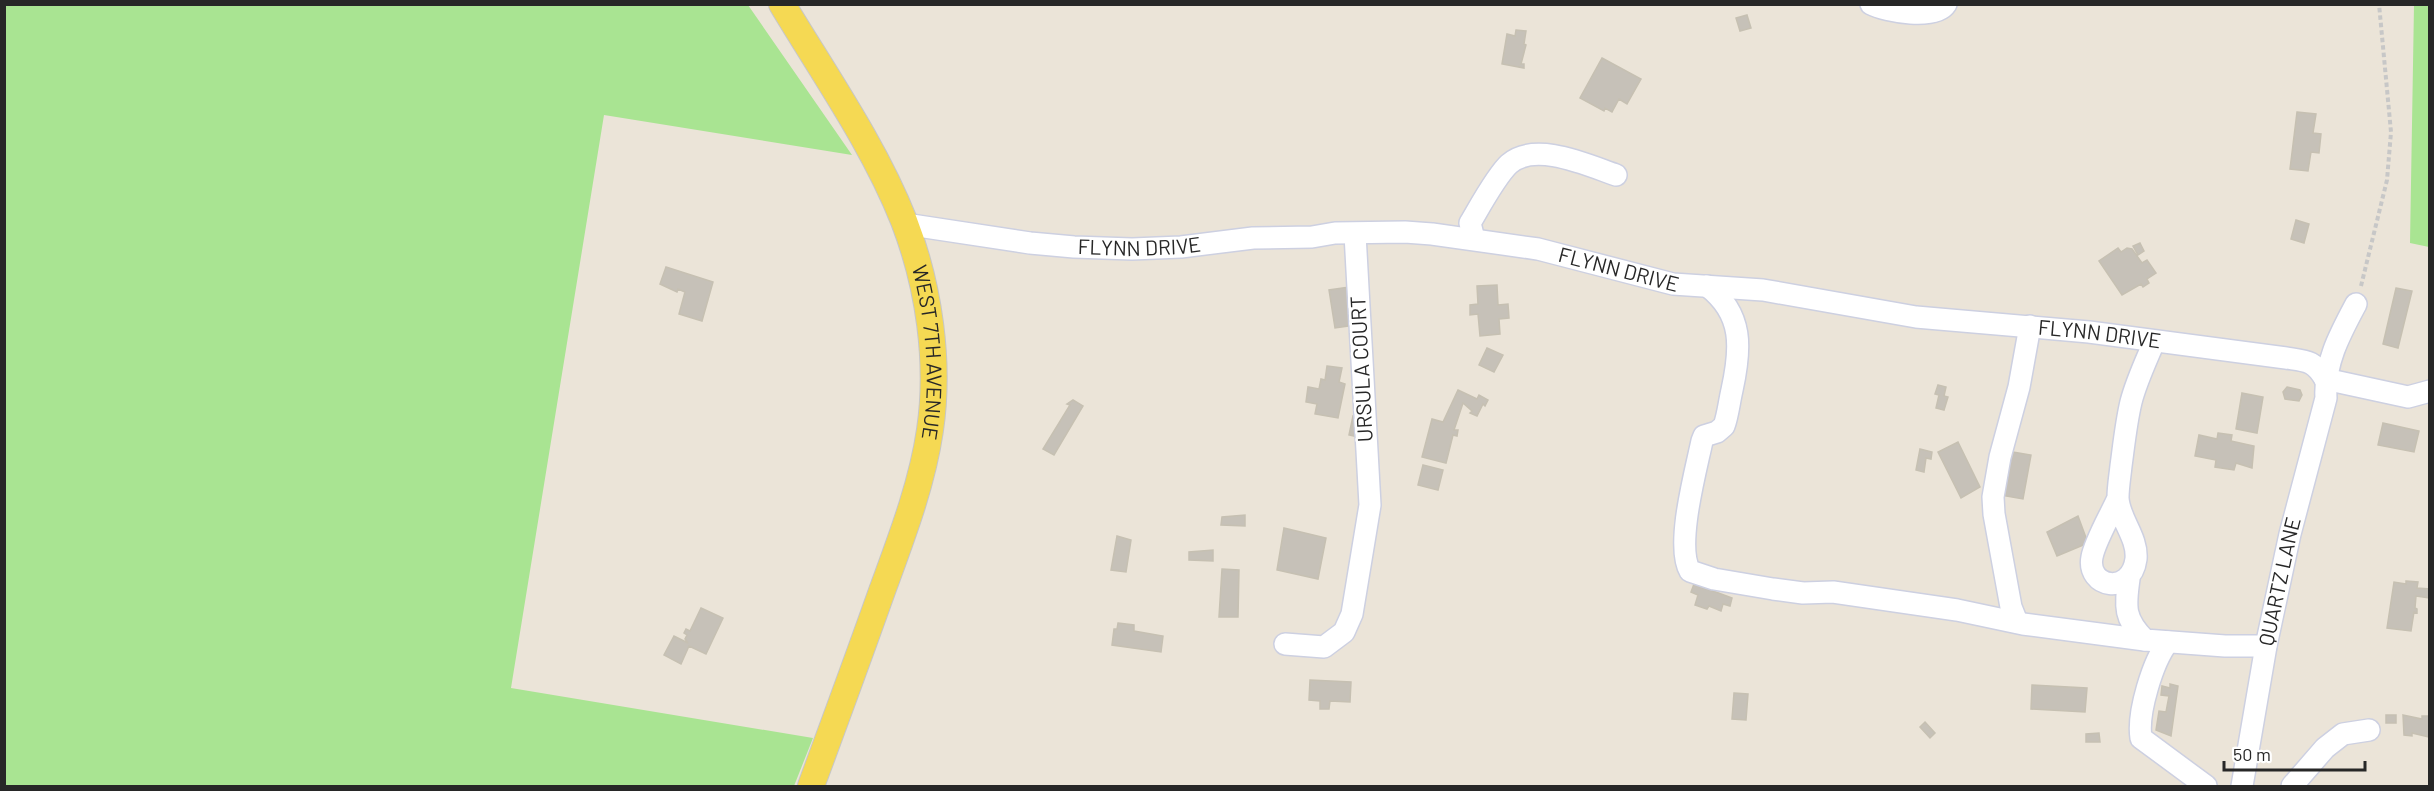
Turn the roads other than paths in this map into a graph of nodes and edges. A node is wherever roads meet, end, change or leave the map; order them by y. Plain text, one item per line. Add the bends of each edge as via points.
1 (782, 4) edge
2 (1871, 4) edge
3 (1946, 4) edge
4 (1616, 175) dead end
5 (905, 224) junction
6 (1355, 234) junction
7 (1474, 239) junction
8 (1707, 286) junction
9 (2356, 304) road end
10 (2030, 326) junction
11 (2154, 342) junction
12 (2325, 379) junction
13 (2430, 391) edge
14 (2118, 498) junction
15 (2129, 579) junction
16 (2017, 622) junction
17 (2145, 640) junction
18 (2168, 642) junction
19 (1285, 644) dead end
20 (2266, 645) junction
21 (2369, 730) dead end
22 (812, 786) edge
23 (2206, 786) edge
24 (2241, 786) edge
25 (2292, 786) edge

1 - 5 main road, WEST 7TH AVENUE via 871,153
2 - 3 street via 1900,11 1937,13
4 - 7 street via 1540,153 1524,157 1509,164 1486,196 1470,223
5 - 6 street, FLYNN DRIVE via 1030,243 1132,249
5 - 22 main road, WEST 7TH AVENUE via 922,283 933,356 930,430 923,467 898,546
6 - 7 street, FLYNN DRIVE via 1405,232
6 - 19 street, URSULA COURT via 1370,505 1359,576 1352,614 1344,632 1324,647
7 - 8 street, FLYNN DRIVE via 1538,249 1665,282
8 - 10 street, FLYNN DRIVE via 1763,290 1916,317
8 - 16 street via 1727,305 1739,344 1739,359 1724,426 1704,436 1702,441 1685,538 1684,557 1690,571 1773,589 1833,592
9 - 12 street, QUARTZ LANE via 2332,352
10 - 11 street, FLYNN DRIVE
10 - 16 street via 1993,497 2011,607
11 - 12 street, FLYNN DRIVE via 2233,349 2311,362
11 - 14 street via 2132,400
12 - 13 street via 2408,397
12 - 20 street, QUARTZ LANE via 2326,398
14 - 15 street via 2136,554
14 - 15 street via 2092,557 2093,569 2102,581 2115,584
15 - 17 street via 2128,615
16 - 17 street
17 - 18 street
18 - 20 street
18 - 23 street via 2158,654 2151,674 2141,738
20 - 24 street, QUARTZ LANE
21 - 25 street via 2343,734 2325,748

